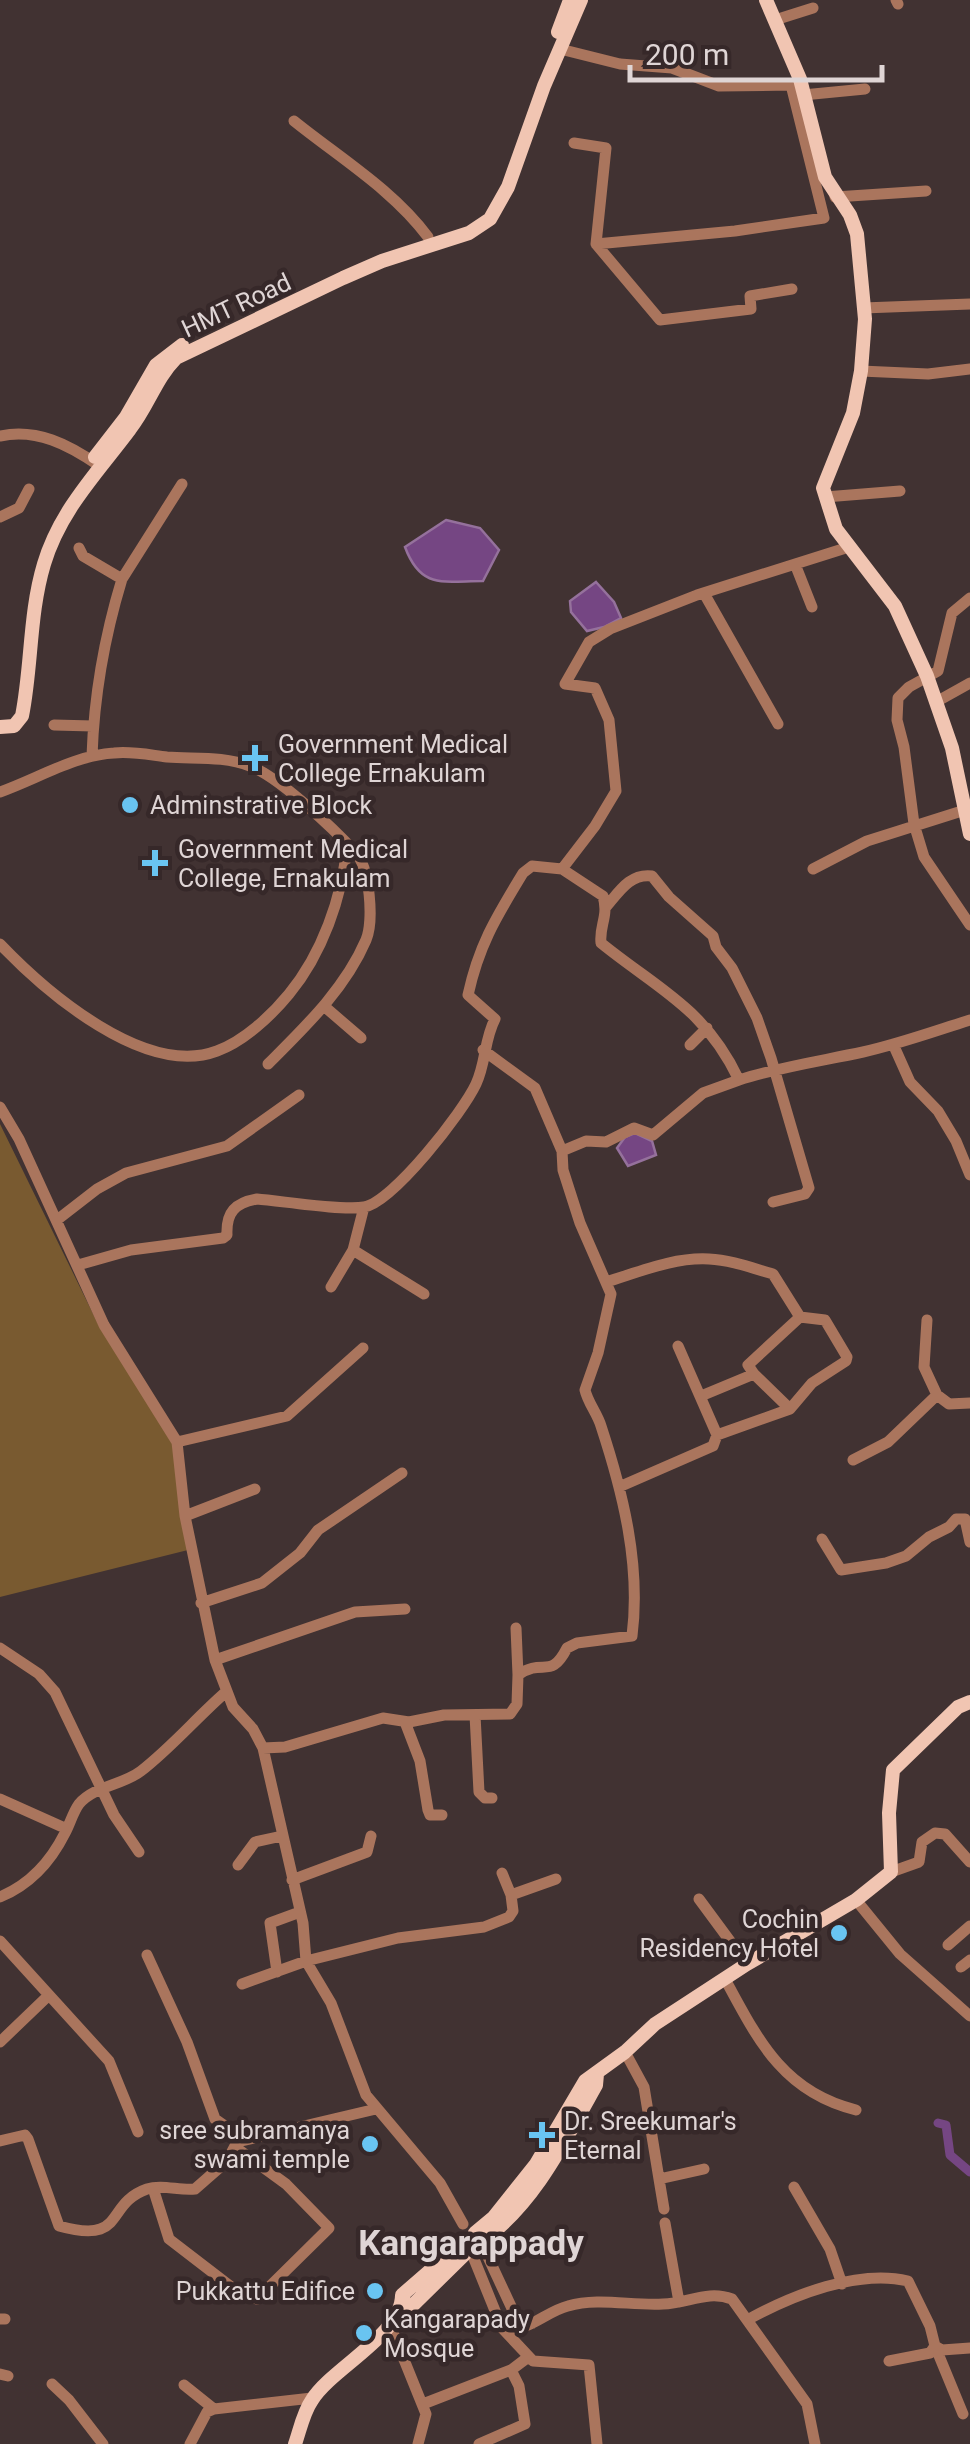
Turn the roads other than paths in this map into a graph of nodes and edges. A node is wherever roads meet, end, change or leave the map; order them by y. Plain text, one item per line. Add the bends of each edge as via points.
1 (570, 0) edge
2 (581, 0) edge
3 (766, 0) edge
4 (812, 8) dead end
5 (775, 20) junction
6 (560, 48) junction
7 (866, 89) dead end
8 (803, 95) junction
9 (294, 122) dead end
10 (574, 143) dead end
11 (926, 191) dead end
12 (835, 196) junction
13 (490, 212) junction
14 (428, 238) junction
15 (596, 244) junction
16 (792, 289) dead end
17 (970, 304) edge
18 (863, 308) junction
19 (970, 369) edge
20 (861, 371) junction
21 (0, 436) edge
22 (95, 463) junction
23 (182, 484) dead end
24 (28, 489) dead end
25 (900, 491) dead end
26 (825, 497) junction
27 (0, 517) edge
28 (849, 547) junction
29 (79, 548) dead end
30 (795, 564) junction
31 (122, 579) junction
32 (705, 595) junction
33 (970, 598) edge
34 (812, 607) dead end
35 (927, 676) junction
36 (970, 683) edge
37 (936, 702) junction
38 (0, 723) edge
39 (778, 724) dead end
40 (54, 725) dead end
41 (93, 726) junction
42 (92, 756) junction
43 (0, 792) edge
44 (965, 799) edge
45 (914, 824) junction
46 (970, 834) edge
47 (346, 846) junction
48 (814, 869) dead end
49 (562, 870) junction
50 (606, 908) junction
51 (970, 925) edge
52 (0, 944) edge
53 (326, 1007) junction
54 (970, 1020) edge
55 (707, 1028) junction
56 (361, 1038) dead end
57 (893, 1044) junction
58 (690, 1045) dead end
59 (484, 1050) junction
60 (268, 1064) dead end
61 (774, 1068) junction
62 (739, 1080) junction
63 (299, 1095) dead end
64 (0, 1106) edge
65 (562, 1151) junction
66 (970, 1176) edge
67 (773, 1202) dead end
68 (364, 1207) junction
69 (57, 1220) junction
70 (353, 1250) junction
71 (78, 1264) junction
72 (606, 1282) junction
73 (331, 1287) dead end
74 (424, 1294) dead end
75 (800, 1317) junction
76 (927, 1320) dead end
77 (678, 1346) dead end
78 (363, 1348) dead end
79 (754, 1374) junction
80 (938, 1394) junction
81 (701, 1396) junction
82 (970, 1403) edge
83 (790, 1410) junction
84 (716, 1434) junction
85 (177, 1442) junction
86 (853, 1460) dead end
87 (402, 1473) dead end
88 (619, 1487) junction
89 (255, 1489) dead end
90 (185, 1516) junction
91 (822, 1539) dead end
92 (970, 1542) edge
93 (202, 1603) junction
94 (405, 1609) dead end
95 (516, 1628) dead end
96 (0, 1648) edge
97 (214, 1660) junction
98 (518, 1675) junction
99 (226, 1691) junction
100 (970, 1702) edge
101 (475, 1714) junction
102 (405, 1722) junction
103 (264, 1748) junction
104 (101, 1790) junction
105 (492, 1798) dead end
106 (0, 1799) edge
107 (442, 1816) dead end
108 (68, 1829) junction
109 (282, 1836) junction
110 (371, 1836) dead end
111 (139, 1852) dead end
112 (970, 1862) edge
113 (238, 1866) dead end
114 (891, 1872) junction
115 (502, 1873) dead end
116 (556, 1879) dead end
117 (292, 1880) junction
118 (511, 1895) junction
119 (0, 1896) edge
120 (699, 1900) dead end
121 (856, 1900) junction
122 (300, 1912) junction
123 (970, 1926) edge
124 (0, 1941) edge
125 (948, 1945) dead end
126 (147, 1955) dead end
127 (5, 1956) edge
128 (306, 1961) junction
129 (747, 1964) junction
130 (277, 1972) junction
131 (725, 1978) junction
132 (242, 1984) dead end
133 (49, 1994) junction
134 (970, 2016) edge
135 (0, 2042) edge
136 (625, 2052) junction
137 (376, 2110) junction
138 (856, 2110) dead end
139 (138, 2132) dead end
140 (0, 2141) edge
141 (240, 2143) junction
142 (704, 2169) dead end
143 (659, 2179) junction
144 (153, 2188) junction
145 (794, 2188) dead end
146 (664, 2209) dead end
147 (665, 2223) dead end
148 (470, 2237) junction
149 (842, 2284) junction
150 (679, 2302) junction
151 (749, 2319) junction
152 (533, 2323) junction
153 (390, 2325) junction
154 (502, 2328) junction
155 (935, 2346) junction
156 (970, 2348) edge
157 (528, 2358) junction
158 (889, 2361) dead end
159 (511, 2370) junction
160 (52, 2384) dead end
161 (184, 2385) dead end
162 (312, 2398) junction
163 (424, 2404) junction
164 (214, 2410) junction
165 (963, 2414) dead end
166 (103, 2444) edge
167 (190, 2444) edge
168 (295, 2444) edge
169 (418, 2444) edge
170 (479, 2444) edge
171 (597, 2444) edge
172 (815, 2444) edge

1 - 13 main road
2 - 6 main road
3 - 5 main road
4 - 5 street
5 - 8 main road
6 - 13 main road via 508,186
6 - 15 street via 620,64 672,68 719,86 791,85 824,218
7 - 8 street
8 - 12 main road
9 - 14 street via 406,208
10 - 15 street via 606,148
11 - 12 street
12 - 18 main road via 857,234
13 - 14 main road, HMT Road
13 - 22 main road, HMT Road via 469,232 382,261 176,358 141,414
14 - 22 main road, HMT Road via 378,253 166,354
15 - 16 street via 660,320 751,308 750,296
17 - 18 street
18 - 20 main road
19 - 20 street
20 - 26 main road
21 - 22 street via 55,440
22 - 38 main road, HMT Road via 38,562 16,714
23 - 31 street
24 - 27 street via 19,508
25 - 26 street
26 - 28 main road
28 - 30 street
28 - 35 main road via 895,606
29 - 31 street
30 - 32 street
30 - 34 street
31 - 41 street
32 - 39 street
32 - 49 street via 589,642 565,684 595,688 608,720 616,791
33 - 35 street via 952,613 938,672
35 - 37 main road
35 - 45 street via 897,703
36 - 37 street
37 - 44 main road
40 - 41 street
41 - 42 street
42 - 43 street
42 - 47 street via 136,753 254,767
44 - 45 street
44 - 46 main road
45 - 48 street
45 - 51 street via 924,856
47 - 52 street via 340,890 312,959 280,1004 217,1051 171,1053 116,1038
47 - 53 street via 357,853 372,914 367,938
49 - 50 street via 603,896
49 - 59 street via 532,866 523,873 482,942 468,995 496,1019
50 - 55 street via 601,943
50 - 61 street via 629,881 652,876 714,936
53 - 56 street
53 - 60 street
54 - 57 street
55 - 58 street
55 - 62 street
57 - 61 street
57 - 66 street via 910,1082 956,1141
59 - 65 street via 535,1088
59 - 68 street via 483,1067 459,1114 388,1194
61 - 62 street
61 - 67 street via 809,1188
62 - 65 street via 702,1093 653,1136 634,1128
63 - 69 street via 227,1146 126,1173
64 - 69 street
65 - 72 street via 580,1223
68 - 70 street
68 - 71 street via 240,1202 222,1238
69 - 71 street
70 - 73 street
70 - 74 street
71 - 85 street via 104,1325
72 - 75 street via 661,1264 724,1260 773,1274
72 - 88 street via 611,1294 585,1390
75 - 79 street via 748,1365
75 - 83 street via 825,1320 848,1360 812,1383
76 - 80 street via 924,1367
77 - 81 street
78 - 85 street via 287,1416
79 - 81 street
79 - 83 street
80 - 82 street via 949,1404
80 - 86 street via 888,1442
81 - 84 street
83 - 84 street
84 - 88 street via 713,1446
85 - 90 street
87 - 93 street via 318,1530 262,1583
88 - 98 street via 630,1542 632,1636 572,1645 556,1666
89 - 90 street
90 - 93 street
91 - 92 street via 841,1570 906,1556 956,1519 965,1519
93 - 97 street
94 - 97 street via 354,1612
95 - 98 street
96 - 104 street via 55,1692
97 - 99 street
98 - 101 street via 510,1714
99 - 103 street
99 - 104 street via 140,1772
100 - 114 main road via 893,1770
101 - 102 street
101 - 105 street via 476,1782 484,1798
102 - 103 street via 383,1718
102 - 107 street via 428,1810
103 - 109 street
104 - 108 street via 79,1804
104 - 111 street
106 - 108 street
108 - 119 street via 36,1874
109 - 113 street via 255,1842
109 - 117 street
110 - 117 street via 366,1852
112 - 114 street via 936,1832 922,1842 919,1862
114 - 121 main road
115 - 118 street
116 - 118 street
117 - 122 street
118 - 128 street via 509,1917 484,1927 398,1938
120 - 129 street
121 - 129 main road
121 - 134 street via 900,1954
122 - 128 street
122 - 130 street via 270,1923
123 - 125 street
124 - 127 street
126 - 141 street via 214,2120
127 - 133 street
128 - 130 street
128 - 137 street
129 - 131 main road
130 - 132 street
131 - 136 main road
131 - 138 street via 770,2058 830,2104
133 - 135 street
133 - 139 street via 109,2061
136 - 143 street via 644,2087
136 - 148 main road via 597,2074 548,2170 505,2224
137 - 141 street
137 - 148 street via 440,2183
140 - 144 street via 17,2134 28,2139 63,2228 108,2228 124,2204
141 - 144 street via 196,2188
141 - 144 street via 329,2228 257,2298 238,2292 169,2239
142 - 143 street
143 - 146 street
145 - 149 street
147 - 150 street
148 - 152 street via 516,2317
148 - 153 main road
148 - 154 street
149 - 151 street
149 - 155 street via 890,2276 908,2280
150 - 151 street via 719,2294
150 - 152 street via 583,2303
151 - 172 street via 807,2404
152 - 154 street
153 - 162 main road
153 - 163 street
154 - 157 street
155 - 156 street
155 - 158 street
155 - 165 street
157 - 159 street
157 - 171 street via 589,2365
159 - 163 street
159 - 170 street via 525,2424
160 - 166 street
161 - 164 street
162 - 164 street
162 - 168 main road
163 - 169 street
164 - 167 street

